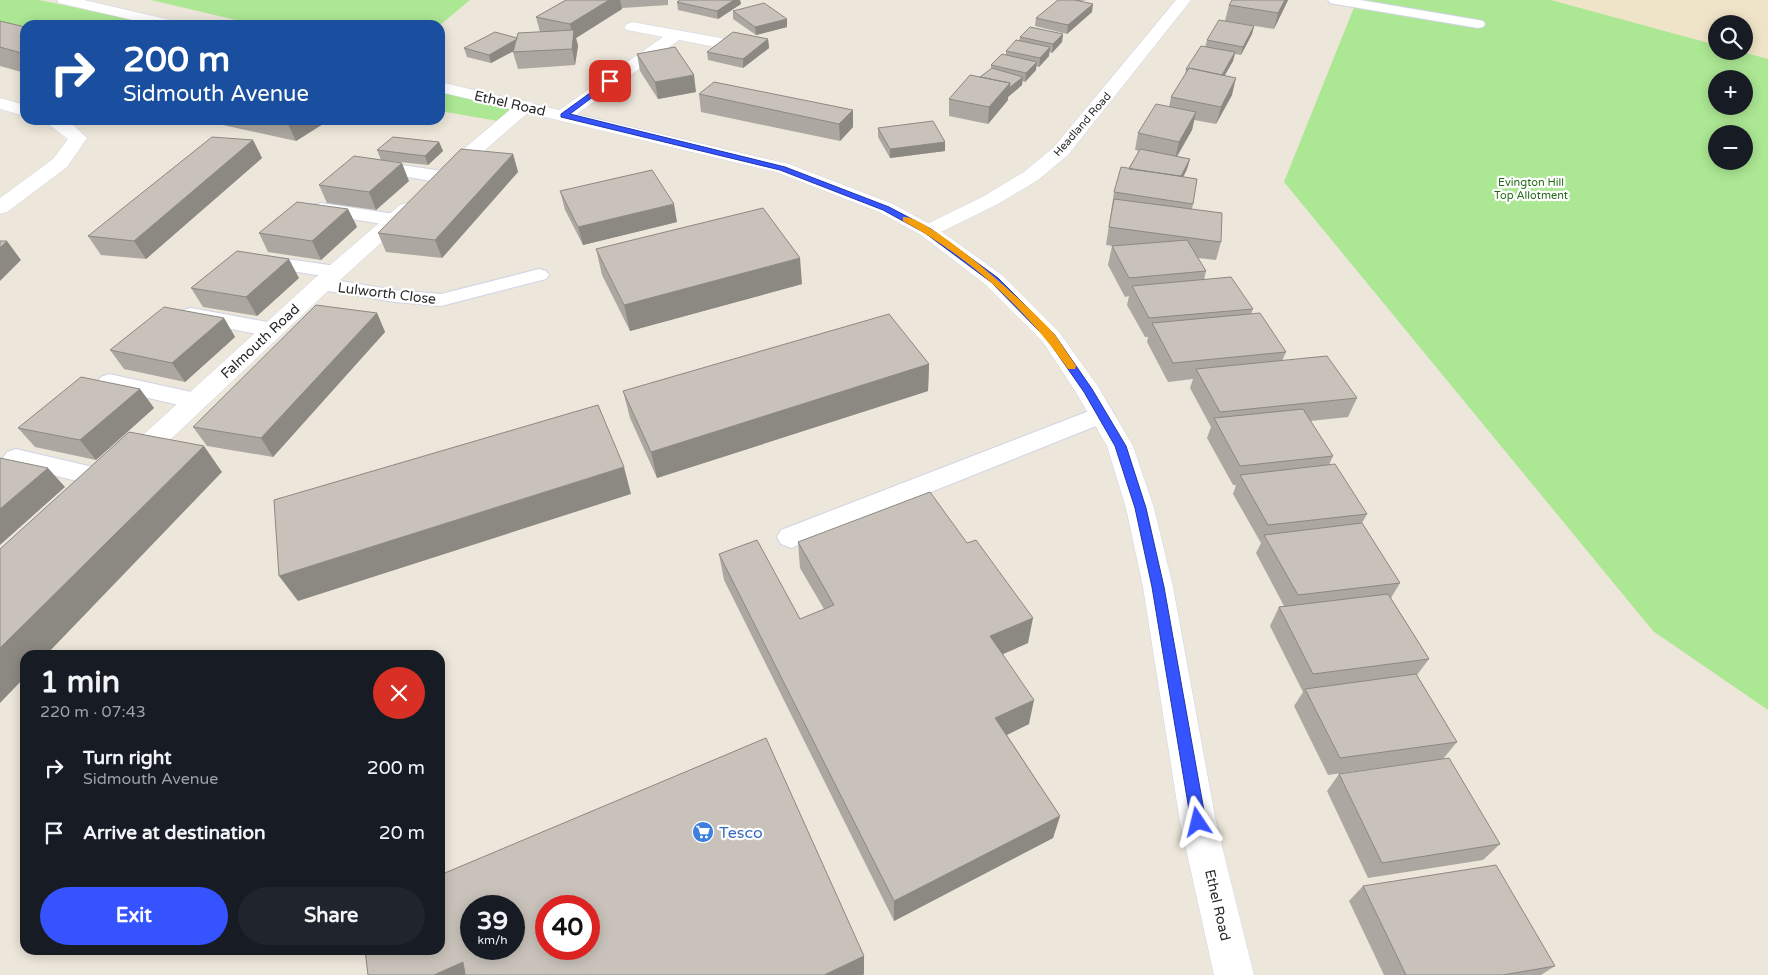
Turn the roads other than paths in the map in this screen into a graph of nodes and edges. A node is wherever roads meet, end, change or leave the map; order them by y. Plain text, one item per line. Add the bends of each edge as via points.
1 (64, 0) edge
2 (1184, 0) edge
3 (1335, 0) edge
4 (152, 20) edge
5 (1478, 24) dead end
6 (632, 27) dead end
7 (675, 36) junction
8 (721, 43) edge
9 (445, 87) edge
10 (0, 103) edge
11 (525, 106) junction
12 (20, 109) edge
13 (564, 115) junction
14 (63, 125) edge
15 (373, 166) edge
16 (443, 177) junction
17 (0, 208) edge
18 (321, 209) edge
19 (395, 220) junction
20 (928, 231) junction
21 (259, 261) edge
22 (539, 275) dead end
23 (329, 278) junction
24 (191, 315) edge
25 (273, 330) junction
26 (109, 382) edge
27 (196, 401) junction
28 (1102, 414) junction
29 (16, 458) dead end
30 (110, 480) junction
31 (89, 500) edge
32 (791, 537) dead end
33 (1234, 975) edge

1 - 4 street
2 - 20 street, Headland Road via 1060,151 1031,176
3 - 5 lane
6 - 7 street
7 - 8 street
7 - 13 street
9 - 11 street, Ethel Road
10 - 12 street
11 - 13 street, Ethel Road
11 - 16 street, Falmouth Road
13 - 20 street, Ethel Road via 782,168 886,208
14 - 17 street via 78,138 60,164
15 - 16 lane
16 - 19 street, Falmouth Road
18 - 19 lane
19 - 23 street, Falmouth Road
20 - 28 street, Ethel Road via 994,280 1051,336
21 - 23 lane, Lulworth Close
22 - 23 lane, Lulworth Close via 441,300 395,296
23 - 25 street, Falmouth Road
24 - 25 lane
25 - 27 street, Falmouth Road
26 - 27 lane
27 - 30 street, Falmouth Road
28 - 32 lane
28 - 33 street, Ethel Road via 1120,446 1140,508 1158,587 1198,822
29 - 30 lane
30 - 31 street, Falmouth Road

